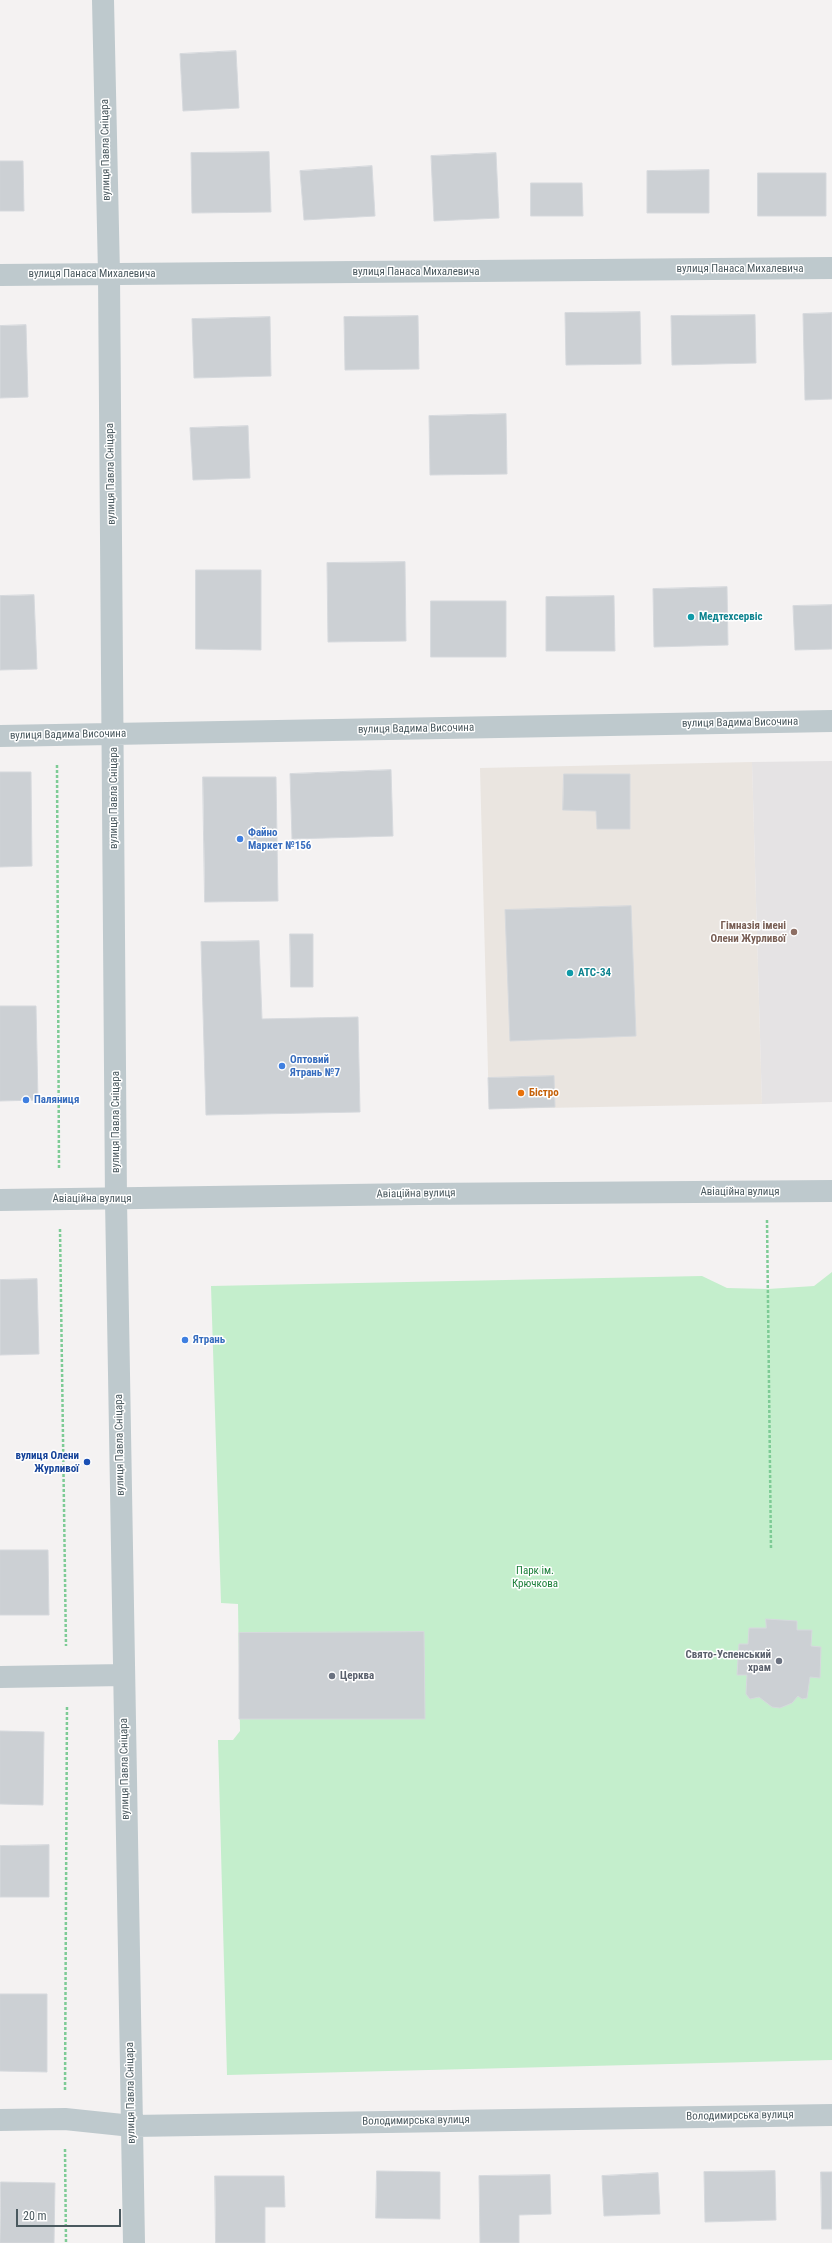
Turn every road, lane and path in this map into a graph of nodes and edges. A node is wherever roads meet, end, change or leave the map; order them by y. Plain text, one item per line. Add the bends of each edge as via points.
1 (103, 0) edge
2 (832, 268) edge
3 (109, 274) junction
4 (0, 275) edge
5 (832, 721) edge
6 (114, 734) junction
7 (0, 736) edge
8 (56, 736) junction
9 (832, 1191) edge
10 (767, 1192) junction
11 (59, 1199) junction
12 (0, 1200) edge
13 (116, 1200) junction
14 (770, 1550) dead end
15 (124, 1675) junction
16 (67, 1676) junction
17 (0, 1677) edge
18 (832, 2115) edge
19 (65, 2118) junction
20 (0, 2120) edge
21 (132, 2126) junction
22 (66, 2243) edge
23 (134, 2243) edge

1 - 3 street, вулиця Павла Сніцара
2 - 3 street, вулиця Панаса Михалевича
3 - 4 street, вулиця Панаса Михалевича
3 - 6 street, вулиця Павла Сніцара
5 - 6 street, вулиця Вадима Височина
6 - 8 street, вулиця Вадима Височина
6 - 13 street, вулиця Павла Сніцара
7 - 8 street, вулиця Вадима Височина
8 - 11 path
9 - 10 street, Авіаційна вулиця
10 - 13 street, Авіаційна вулиця via 427,1194
10 - 14 path
11 - 12 street, Авіаційна вулиця
11 - 13 street, Авіаційна вулиця
11 - 16 path
13 - 15 street, вулиця Павла Сніцара
15 - 16 street
15 - 21 street, вулиця Павла Сніцара
16 - 17 street
16 - 19 path
18 - 21 street, Володимирська вулиця
19 - 20 street, Володимирська вулиця
19 - 21 street, Володимирська вулиця
19 - 22 path
21 - 23 street, вулиця Павла Сніцара

